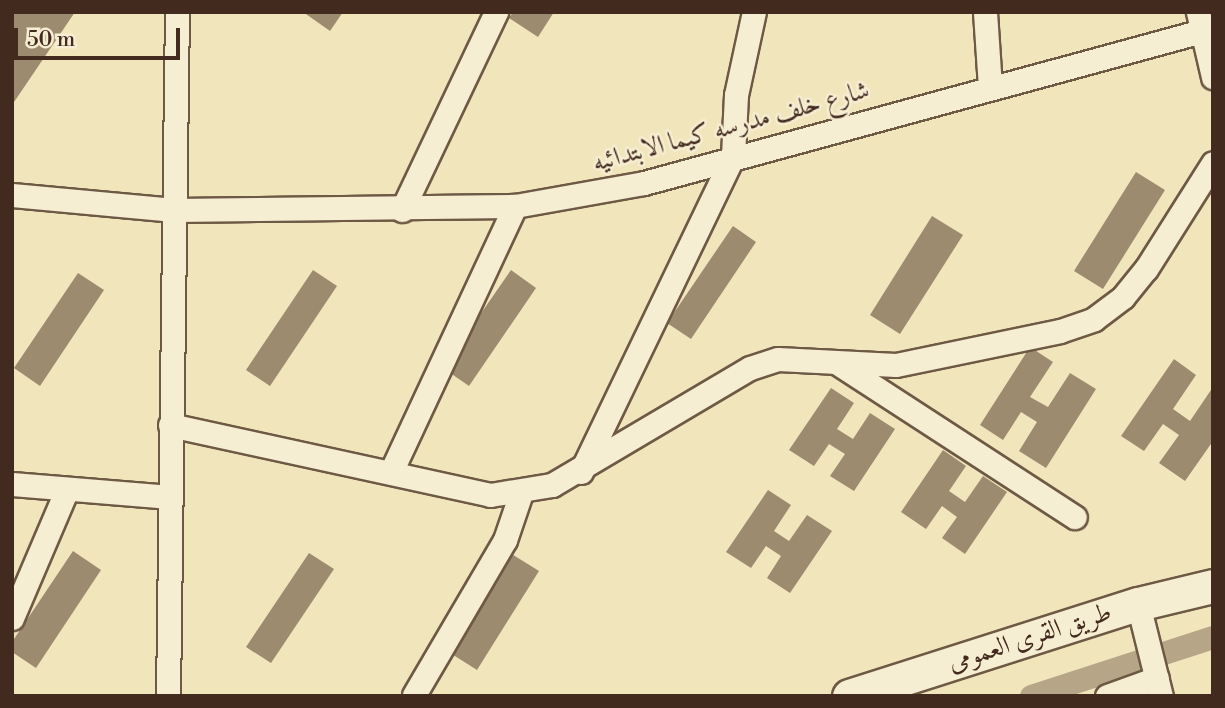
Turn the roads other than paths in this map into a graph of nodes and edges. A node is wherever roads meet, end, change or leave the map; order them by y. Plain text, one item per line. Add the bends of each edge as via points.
1 (177, 12) edge
2 (496, 12) edge
3 (754, 12) edge
4 (985, 12) edge
5 (1204, 23) edge
6 (1213, 77) edge
7 (990, 87) junction
8 (733, 156) junction
9 (1213, 163) edge
10 (12, 195) edge
11 (515, 206) junction
12 (174, 210) junction
13 (402, 210) junction
14 (839, 364) junction
15 (170, 425) junction
16 (391, 472) junction
17 (581, 472) junction
18 (12, 484) edge
19 (67, 489) junction
20 (521, 493) junction
21 (170, 497) junction
22 (1075, 517) dead end
23 (1213, 586) edge
24 (1139, 610) junction
25 (12, 618) edge
26 (1157, 681) edge
27 (414, 695) edge
28 (168, 696) edge
29 (849, 696) edge
30 (1107, 696) edge

1 - 12 street
2 - 13 street
3 - 8 street via 736,95
4 - 7 street
5 - 6 street
5 - 7 street, شارع خلف مدرسه كيما الابتدائيه
7 - 8 street, شارع خلف مدرسه كيما الابتدائيه
8 - 11 street, شارع خلف مدرسه كيما الابتدائيه via 644,183
8 - 17 street
9 - 14 street via 1146,269 1123,297 1094,318 1060,331 896,365
10 - 12 street, شارع خلف مدرسه كيما الابتدائيه
11 - 13 street, شارع خلف مدرسه كيما الابتدائيه
11 - 16 street
12 - 13 street, شارع خلف مدرسه كيما الابتدائيه
12 - 15 street
14 - 17 street via 778,359 750,368
14 - 22 street
15 - 16 street
15 - 21 street
16 - 20 street via 490,495
17 - 20 street
18 - 19 street
19 - 21 street
19 - 25 street
20 - 27 street via 505,540
21 - 28 street
23 - 24 street, طريق القرى العمومى
24 - 26 street
24 - 29 street, طريق القرى العمومى
26 - 30 street

